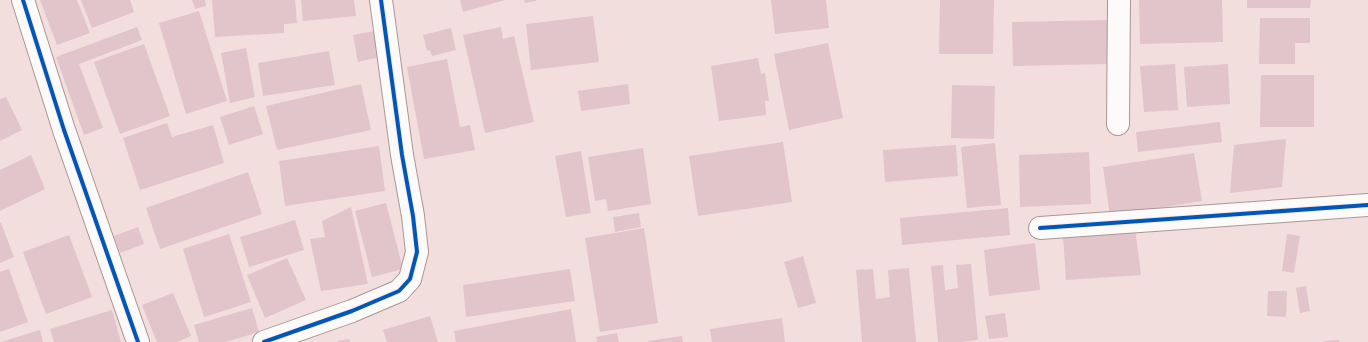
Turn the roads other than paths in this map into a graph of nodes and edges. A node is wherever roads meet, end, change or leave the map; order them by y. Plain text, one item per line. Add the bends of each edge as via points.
1 (23, 0) edge
2 (380, 0) edge
3 (1119, 0) edge
4 (1118, 124) dead end
5 (1368, 205) edge
6 (1040, 228) dead end
7 (138, 342) edge
8 (264, 342) edge

1 - 7 street via 64,130
2 - 8 street via 417,252 410,279 399,291 352,311
3 - 4 street
5 - 6 street

